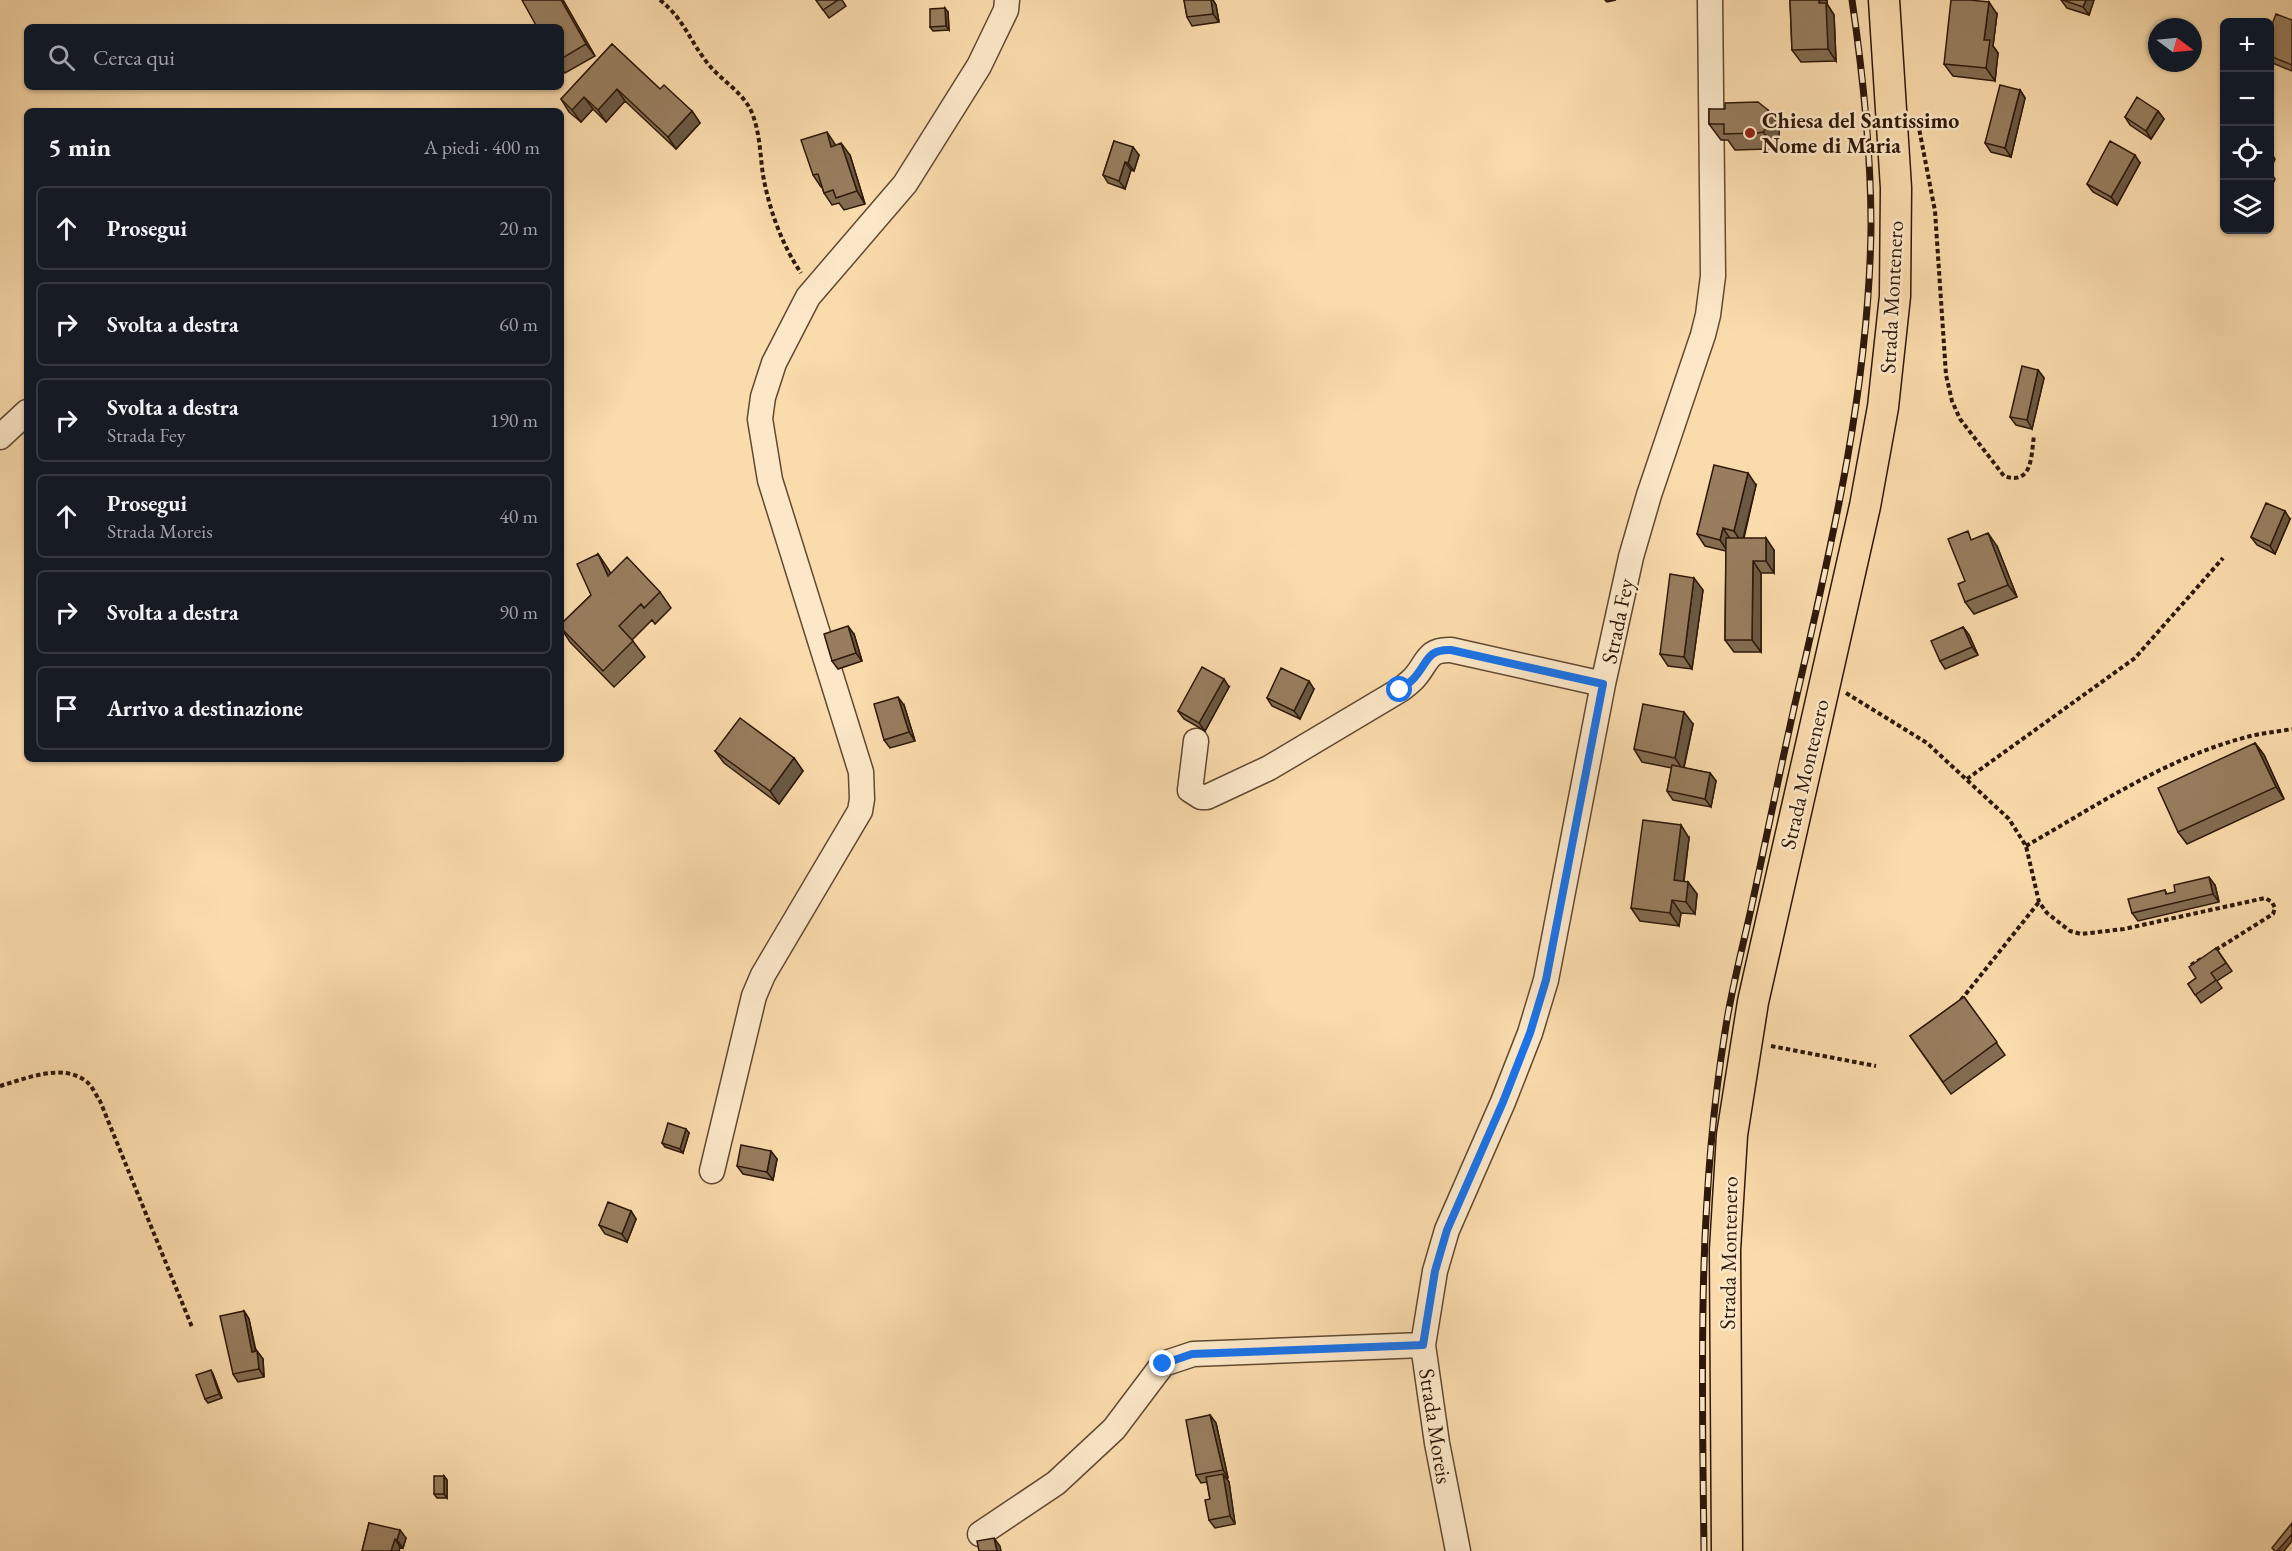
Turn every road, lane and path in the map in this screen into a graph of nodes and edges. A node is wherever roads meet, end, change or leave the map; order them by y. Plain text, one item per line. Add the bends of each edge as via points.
1 (660, 0) edge
2 (1008, 0) edge
3 (1710, 0) edge
4 (1884, 0) edge
5 (1917, 116) dead end
6 (810, 294) junction
7 (24, 415) edge
8 (2034, 436) dead end
9 (0, 437) edge
10 (2223, 558) dead end
11 (1825, 680) junction
12 (1603, 684) junction
13 (2292, 729) edge
14 (1196, 741) dead end
15 (1967, 779) junction
16 (2026, 846) junction
17 (2039, 902) junction
18 (2191, 965) edge
19 (1961, 1000) edge
20 (1746, 1041) junction
21 (1876, 1066) dead end
22 (0, 1086) edge
23 (712, 1171) dead end
24 (1447, 1230) joint
25 (192, 1327) dead end
26 (1423, 1345) junction
27 (980, 1534) dead end
28 (1458, 1551) edge
29 (1727, 1551) edge

1 - 6 path via 684,24 707,63 752,112 770,207
2 - 6 street via 979,66 905,184
3 - 12 street, Strada Fey via 1713,276 1708,315 1630,557
4 - 11 main road, Strada Montenero via 1896,188 1895,296 1883,407 1865,506
5 - 8 path via 1935,211 1946,375 1952,401 1960,419 2004,476 2020,477 2030,466
6 - 23 street via 774,363 763,396 761,429 770,480 861,772 862,799 860,811 754,996
7 - 9 street
10 - 15 path via 2135,658
11 - 15 path via 1928,742
11 - 20 main road, Strada Montenero
12 - 14 street via 1440,649 1400,690 1269,768 1207,797 1190,790
12 - 24 street, Strada Fey via 1546,980 1503,1102
13 - 16 path via 2247,736 2148,776
15 - 16 path via 2009,819
16 - 17 path
17 - 18 path via 2070,931 2081,934 2124,929 2265,898 2272,902 2273,914
17 - 19 path
20 - 21 path
20 - 29 main road, Strada Montenero via 1732,1135 1725,1250
22 - 25 path via 56,1072 73,1074 87,1082 100,1101
24 - 26 street, Strada Moreis via 1435,1271
26 - 27 street via 1192,1354 1163,1364 1114,1429 1056,1483
26 - 28 street, Strada Moreis

